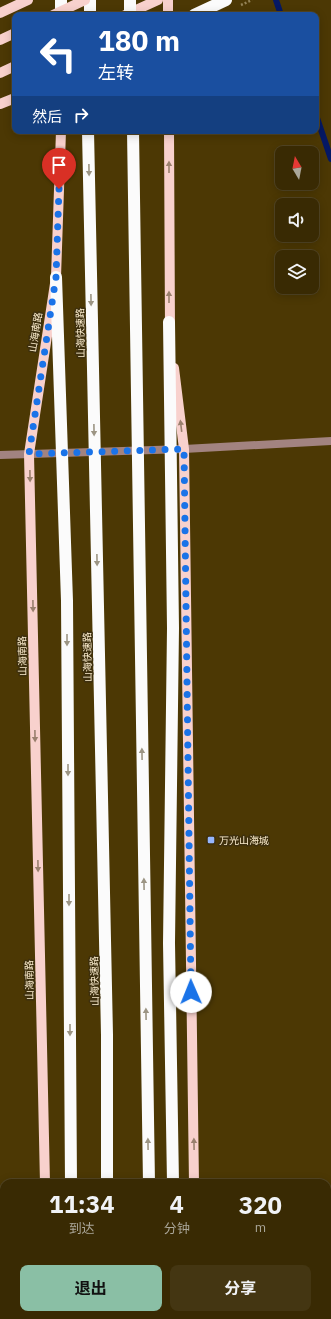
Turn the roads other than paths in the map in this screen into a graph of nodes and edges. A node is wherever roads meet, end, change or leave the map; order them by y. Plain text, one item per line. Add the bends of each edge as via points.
1 (28, 0) edge
2 (61, 0) edge
3 (85, 0) edge
4 (90, 0) edge
5 (130, 0) edge
6 (158, 0) edge
7 (168, 0) edge
8 (226, 0) edge
9 (59, 12) edge
10 (61, 12) edge
11 (90, 12) edge
12 (130, 12) edge
13 (132, 12) edge
14 (168, 12) edge
15 (200, 12) edge
16 (0, 13) edge
17 (12, 34) edge
18 (0, 40) edge
19 (12, 67) edge
20 (0, 73) edge
21 (12, 99) edge
22 (0, 104) edge
23 (61, 134) edge
24 (88, 134) edge
25 (133, 134) edge
26 (169, 134) edge
27 (56, 277) junction
28 (169, 322) junction
29 (331, 441) edge
30 (184, 449) junction
31 (29, 454) junction
32 (0, 455) edge
33 (45, 1179) edge
34 (72, 1179) edge
35 (107, 1179) edge
36 (149, 1179) edge
37 (174, 1179) edge
38 (194, 1179) edge

1 - 16 main road
2 - 10 highway
3 - 9 main road, bridge
4 - 11 highway
5 - 12 highway, bridge
6 - 13 main road
7 - 14 main road
8 - 15 highway
17 - 18 main road
19 - 20 main road
21 - 22 main road
23 - 27 main road, 山海南路
24 -> 35 highway, 山海快速路, bridge
36 -> 25 highway, bridge
28 -> 26 main road
27 - 31 main road, 山海南路
27 -> 34 highway via 67,601
30 -> 28 main road
28 - 37 highway via 173,628 170,943
29 - 30 street
30 - 31 street
38 -> 30 main road
31 - 32 street
31 -> 33 main road, 山海南路

